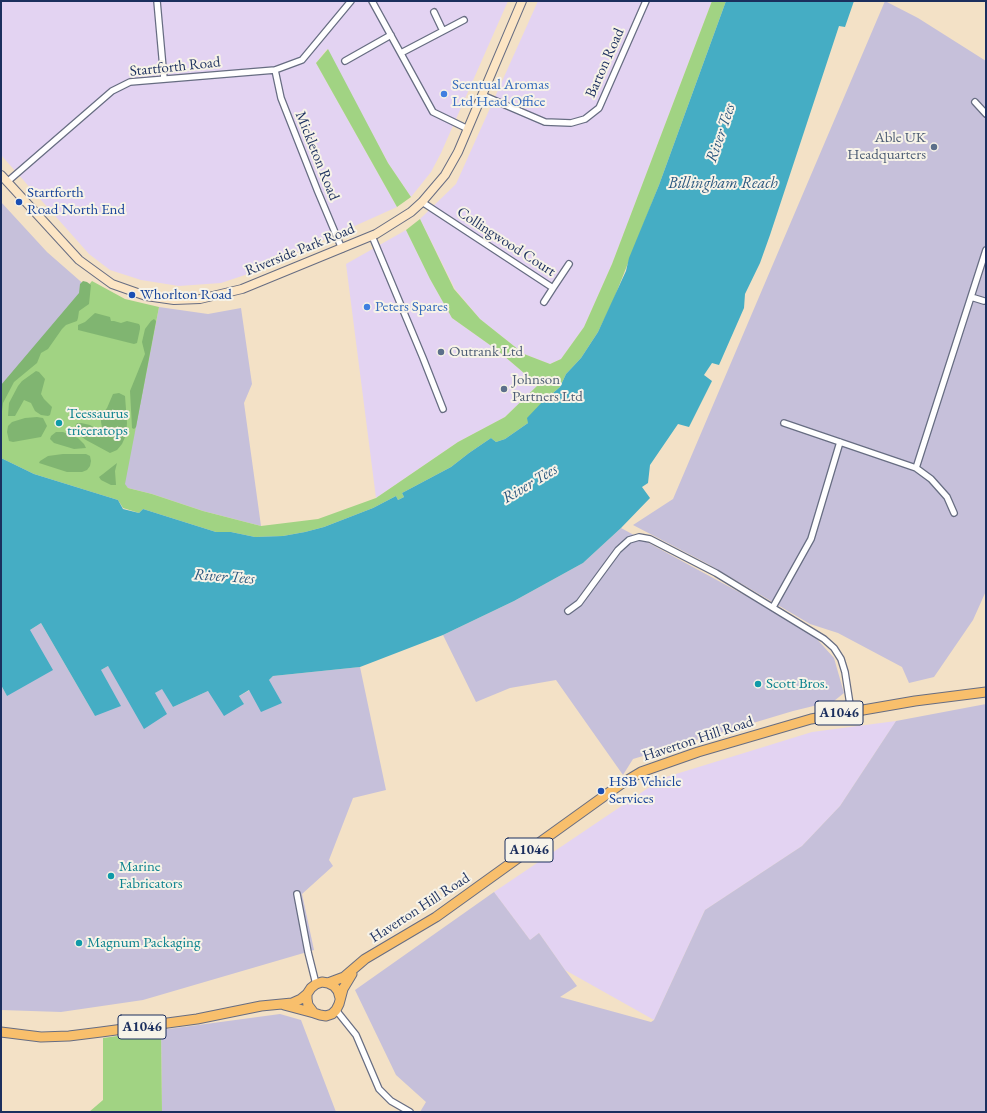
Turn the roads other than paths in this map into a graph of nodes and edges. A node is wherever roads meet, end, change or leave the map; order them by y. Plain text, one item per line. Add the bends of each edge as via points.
1 (158, 1) edge
2 (352, 1) edge
3 (372, 1) edge
4 (522, 1) edge
5 (646, 1) edge
6 (434, 12) dead end
7 (464, 20) dead end
8 (443, 31) junction
9 (391, 35) junction
10 (401, 53) junction
11 (345, 61) dead end
12 (275, 70) junction
13 (164, 79) junction
14 (482, 95) junction
15 (975, 102) dead end
16 (986, 114) edge
17 (468, 129) junction
18 (1, 175) edge
19 (7, 182) junction
20 (422, 202) junction
21 (372, 236) junction
22 (342, 249) junction
23 (986, 250) edge
24 (569, 264) dead end
25 (553, 288) junction
26 (971, 297) junction
27 (984, 300) dead end
28 (544, 302) dead end
29 (443, 409) dead end
30 (784, 423) dead end
31 (840, 442) junction
32 (916, 468) junction
33 (954, 513) dead end
34 (773, 607) junction
35 (568, 611) dead end
36 (986, 692) edge
37 (851, 711) junction
38 (297, 894) dead end
39 (355, 969) junction
40 (328, 983) junction
41 (316, 984) junction
42 (307, 994) junction
43 (340, 998) junction
44 (282, 1005) junction
45 (336, 1010) junction
46 (314, 1013) junction
47 (1, 1032) edge
48 (410, 1112) edge

1 - 13 street
2 - 12 street, Startforth Road via 302,60
3 - 9 street
4 - 14 street, Riverside Park Road
5 - 14 street, Barton Road via 599,108 586,118 571,123 545,122
6 - 8 street
7 - 8 street
8 - 10 street
9 - 10 street
9 - 11 street
10 - 17 street via 433,112
12 - 13 street, Startforth Road
12 - 22 street, Mickleton Road via 281,98
13 - 19 street, Startforth Road via 130,82 112,91
14 - 17 street, Riverside Park Road
15 - 16 street
17 - 20 street, Riverside Park Road via 445,175
18 - 19 street, Riverside Park Road
19 - 22 street, Riverside Park Road via 79,260 112,284 155,298 200,300 242,289
20 - 21 street, Riverside Park Road via 411,212
20 - 25 street, Collingwood Court
21 - 22 street, Riverside Park Road
21 - 29 street
23 - 26 street
24 - 25 street, Collingwood Court
25 - 28 street
26 - 27 street
26 - 32 street
30 - 31 street
31 - 32 street
31 - 34 street via 811,539
32 - 33 street via 931,479 947,497
34 - 35 street via 650,539 639,537 629,540 618,550 579,603
34 - 37 street via 834,648 845,672
36 - 37 main road, Haverton Hill Road / A1046
37 - 39 main road, Haverton Hill Road / A1046 via 811,719 698,752 641,772 436,917 365,959
38 - 41 street
39 - 40 main road, Haverton Hill Road / A1046 via 344,977
39 - 43 main road, Haverton Hill Road / A1046
40 - 41 main road, Haverton Hill Road / A1046
40 - 43 main road via 334,986
41 - 42 main road, A1046
42 - 44 main road, A1046 via 292,1003
42 - 46 main road via 308,1005
43 - 45 main road, Haverton Hill Road / A1046
44 - 46 main road, A1046
44 - 47 main road, A1046 via 261,1006 197,1019 69,1036 41,1037
45 - 46 main road, A1046 via 326,1016
45 - 48 street via 356,1035 379,1089 391,1101

